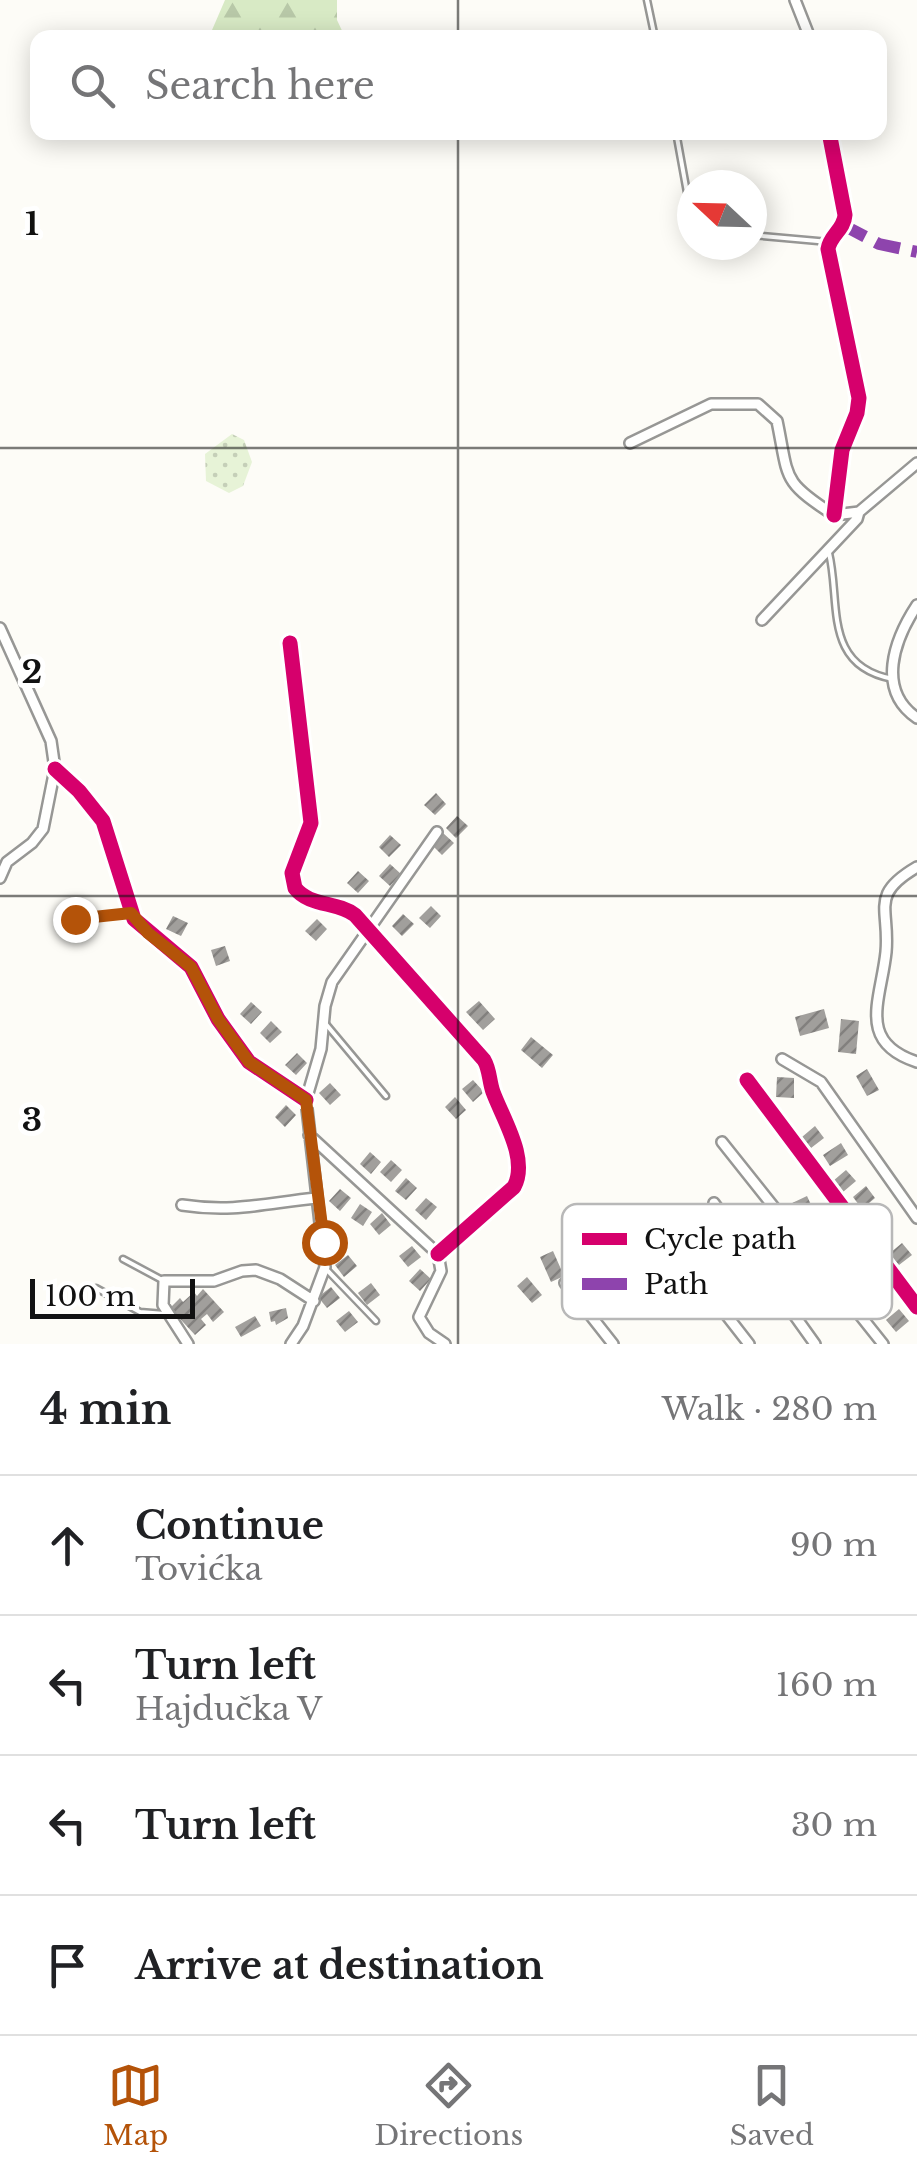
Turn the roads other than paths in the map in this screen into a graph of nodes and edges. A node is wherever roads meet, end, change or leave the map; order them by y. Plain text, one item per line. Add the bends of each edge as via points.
1 (646, 0) edge
2 (795, 0) edge
3 (653, 30) edge
4 (807, 30) edge
5 (677, 140) edge
6 (831, 140) edge
7 (683, 170) edge
8 (767, 237) edge
9 (829, 242) junction
10 (630, 443) dead end
11 (917, 463) edge
12 (859, 512) junction
13 (834, 515) junction
14 (828, 551) junction
15 (917, 604) edge
16 (762, 620) dead end
17 (0, 628) edge
18 (290, 643) dead end
19 (893, 679) junction
20 (917, 718) edge
21 (55, 769) junction
22 (437, 832) dead end
23 (917, 867) edge
24 (0, 878) edge
25 (131, 913) junction
26 (75, 919) dead end
27 (369, 932) junction
28 (323, 1021) junction
29 (782, 1059) dead end
30 (917, 1062) edge
31 (746, 1080) dead end
32 (386, 1096) dead end
33 (306, 1100) junction
34 (310, 1135) junction
35 (722, 1142) dead end
36 (317, 1198) junction
37 (771, 1204) edge
38 (839, 1204) edge
39 (182, 1205) dead end
40 (917, 1218) edge
41 (438, 1254) junction
42 (123, 1259) dead end
43 (325, 1267) junction
44 (892, 1274) edge
45 (164, 1281) junction
46 (96, 1288) dead end
47 (314, 1301) junction
48 (917, 1307) edge
49 (167, 1314) junction
50 (593, 1319) edge
51 (730, 1319) edge
52 (798, 1319) edge
53 (862, 1319) edge
54 (376, 1320) dead end
55 (188, 1344) edge
56 (290, 1344) edge
57 (445, 1344) edge
58 (613, 1344) edge
59 (749, 1344) edge
60 (816, 1344) edge
61 (882, 1344) edge

1 - 3 lane
2 - 4 street
5 - 7 lane
6 - 9 street via 845,215
8 - 9 lane
9 - 13 street via 859,398 842,450
10 - 13 street via 711,404 758,404 777,421 792,484
11 - 12 street
12 - 13 street
12 - 14 street
14 - 16 street
14 - 19 lane via 841,639 866,668
15 - 19 street via 898,641
17 - 21 street via 51,741
18 - 27 street via 311,822 292,873 295,888 310,900 344,906
19 - 20 street via 897,700
21 - 24 street via 43,829 7,862
21 - 25 street via 102,821
22 - 27 street
23 - 30 street via 890,886 883,908 886,952 876,1011 886,1046
25 - 26 lane
25 - 33 street via 191,967 249,1062
27 - 28 street via 332,982
27 - 41 street via 484,1060 520,1172 514,1187
28 - 32 lane
28 - 33 street
29 - 40 street via 821,1082
31 - 38 street
33 - 34 street
34 - 36 street
34 - 41 street
35 - 37 street
36 - 39 street via 248,1209
36 - 43 street
41 - 57 street via 441,1271 419,1316
42 - 45 lane
43 - 47 street
43 - 54 lane
44 - 48 street
45 - 47 street via 214,1281 256,1270
45 - 49 street
46 - 49 lane via 140,1312
47 - 56 street
49 - 55 street
50 - 58 street
51 - 59 street
52 - 60 street
53 - 61 street

